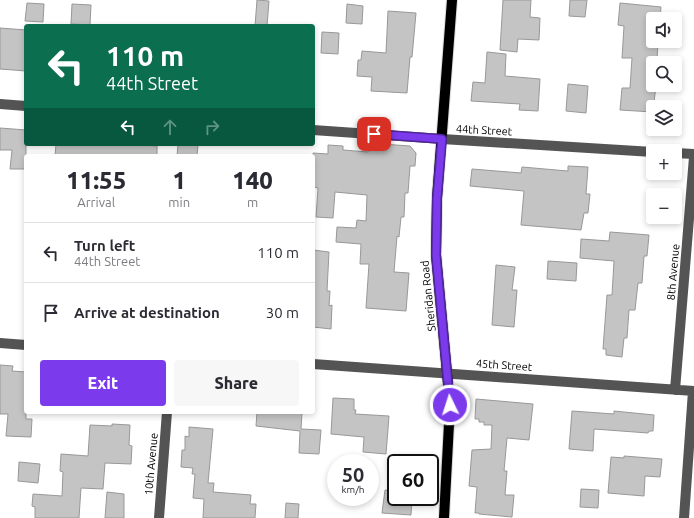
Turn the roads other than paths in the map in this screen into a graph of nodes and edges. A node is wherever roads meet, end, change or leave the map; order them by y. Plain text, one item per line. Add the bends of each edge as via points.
1 (452, 0) edge
2 (0, 104) edge
3 (24, 106) edge
4 (315, 130) edge
5 (442, 139) junction
6 (646, 152) edge
7 (682, 154) edge
8 (694, 156) edge
9 (0, 343) edge
10 (24, 345) edge
11 (315, 364) edge
12 (448, 373) junction
13 (675, 390) junction
14 (693, 391) edge
15 (167, 414) edge
16 (159, 518) edge
17 (444, 518) edge
18 (684, 518) edge

1 - 5 main road, Sheridan Road
2 - 3 street
4 - 5 street, 44th Street
5 - 6 street, 44th Street
5 - 12 main road, Sheridan Road via 436,255
7 - 8 street
8 - 13 street, 8th Avenue
9 - 10 street
11 - 12 street, 45th Street
12 - 13 street, 45th Street
12 - 17 main road, Sheridan Road via 450,405
13 - 14 street, 45th Street
14 - 18 street
15 - 16 street, 10th Avenue

